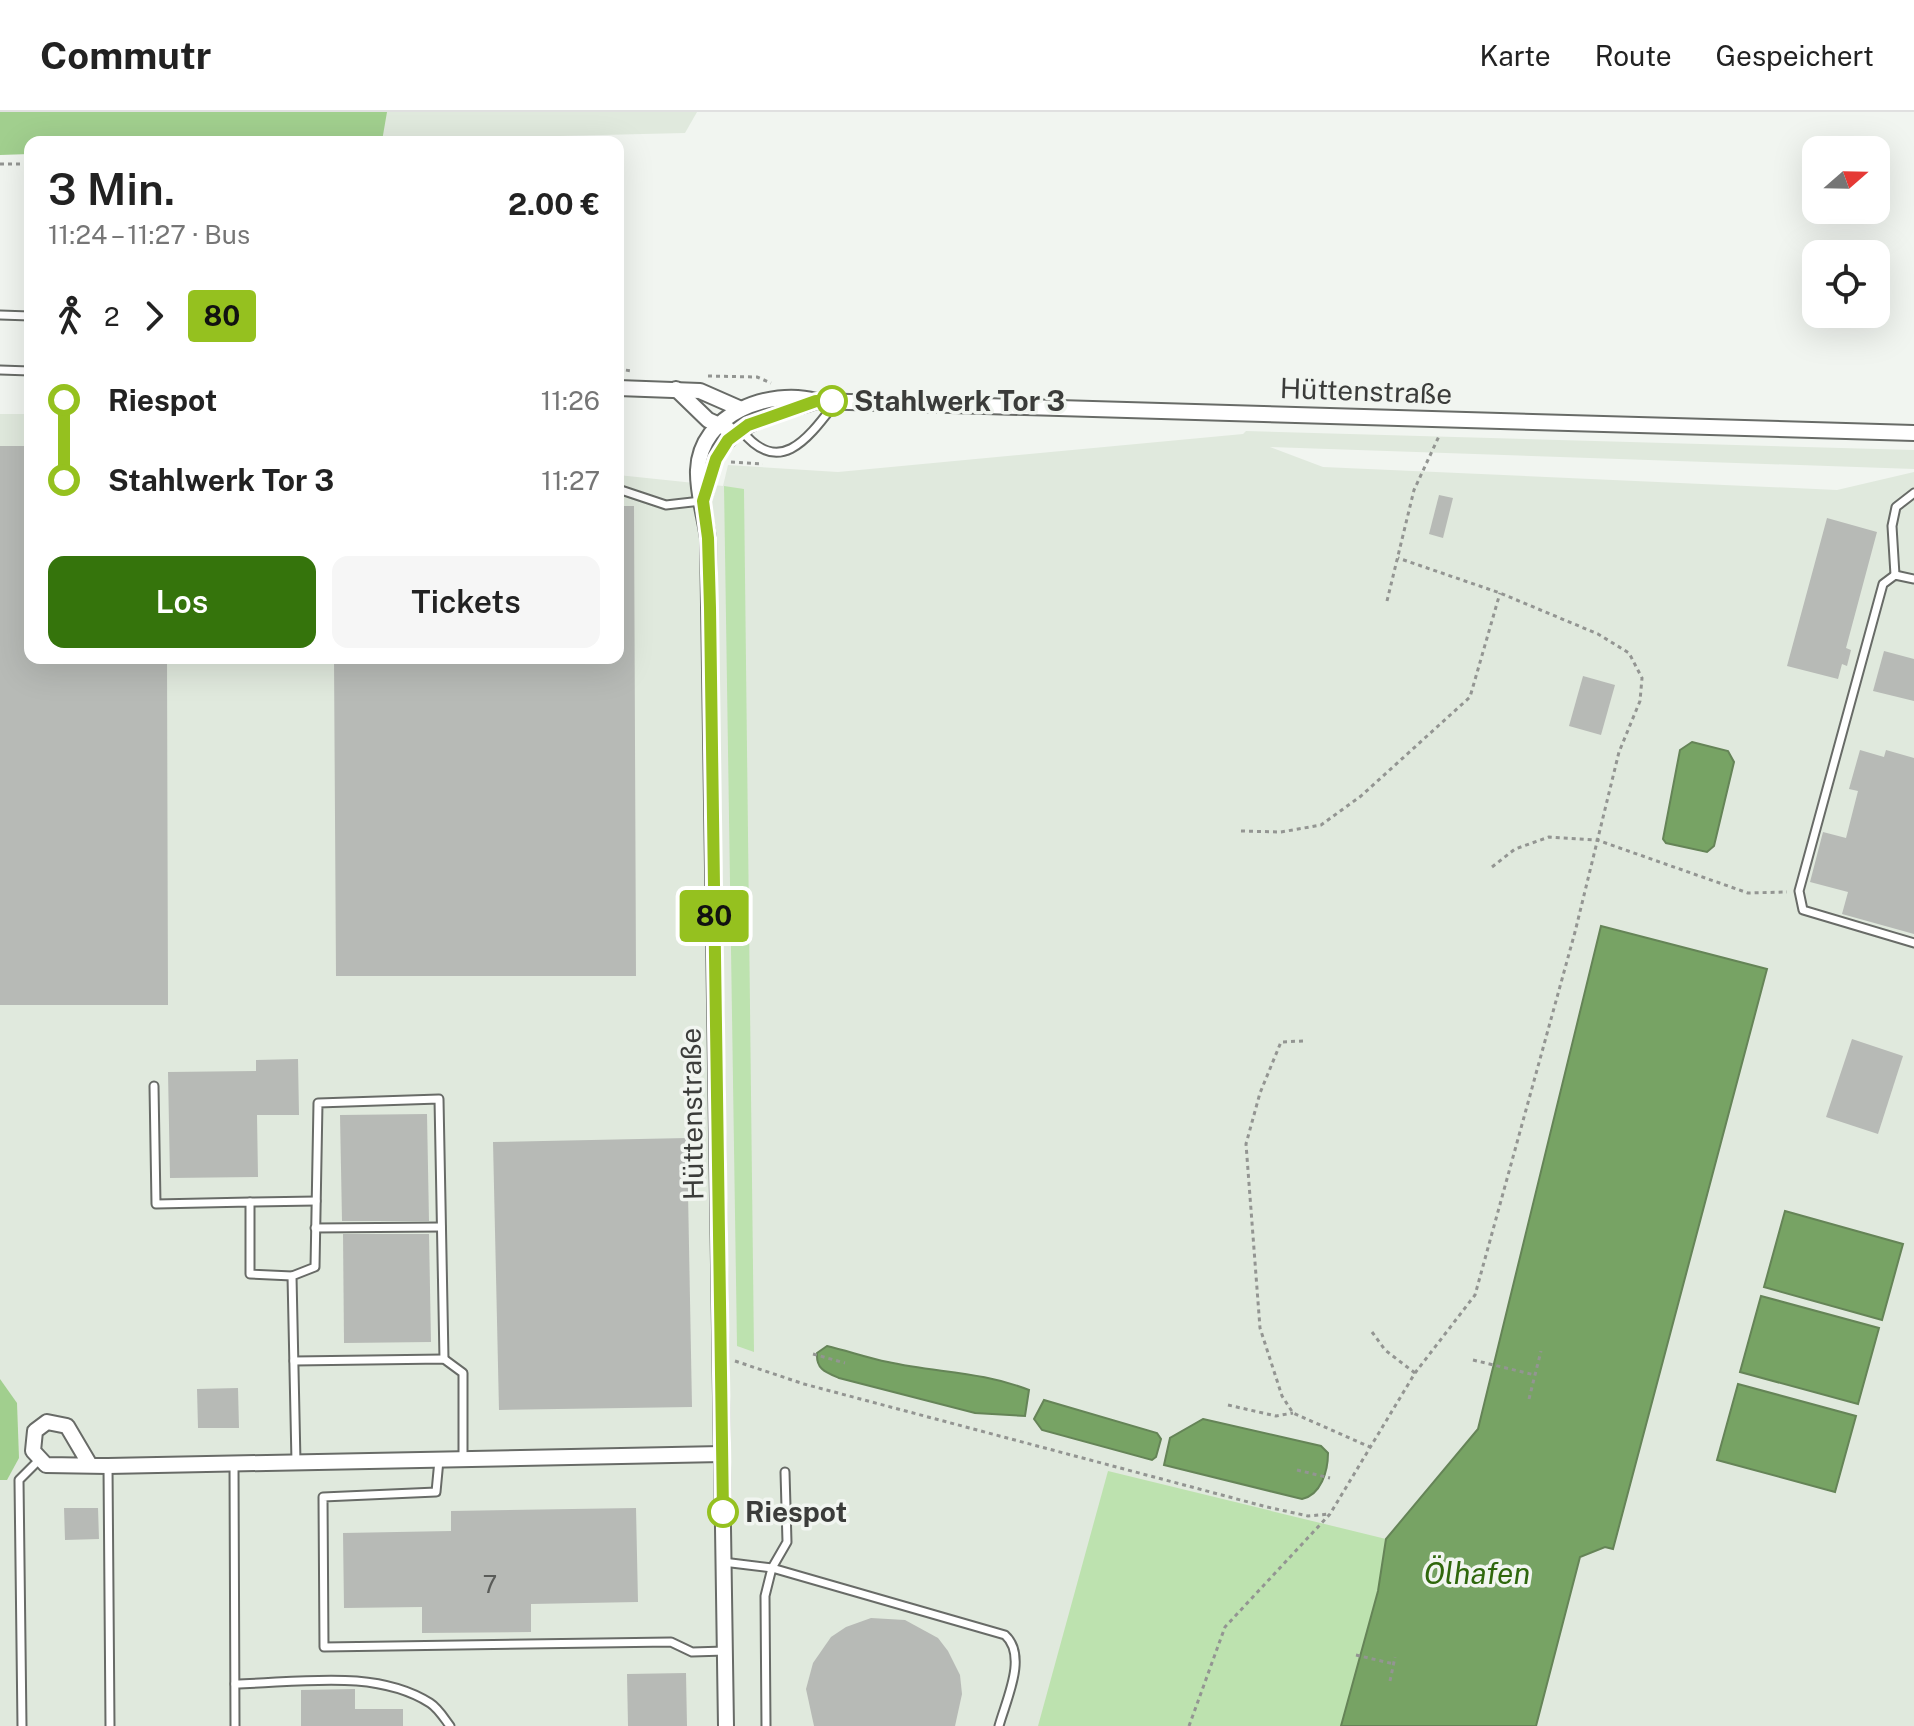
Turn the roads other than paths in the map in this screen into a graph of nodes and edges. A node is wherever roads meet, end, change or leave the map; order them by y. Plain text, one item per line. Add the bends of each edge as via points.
1 (0, 315) edge
2 (24, 316) edge
3 (0, 370) edge
4 (24, 371) edge
5 (624, 382) edge
6 (637, 386) junction
7 (624, 387) edge
8 (676, 389) junction
9 (816, 401) junction
10 (837, 401) junction
11 (741, 409) junction
12 (719, 427) junction
13 (741, 430) junction
14 (1914, 433) edge
15 (624, 491) edge
16 (1914, 493) edge
17 (703, 501) junction
18 (1895, 575) junction
19 (1914, 579) edge
20 (1914, 943) edge
21 (154, 1086) dead end
22 (316, 1201) junction
23 (250, 1202) junction
24 (441, 1227) junction
25 (315, 1228) junction
26 (292, 1276) junction
27 (444, 1359) junction
28 (294, 1361) junction
29 (722, 1454) junction
30 (439, 1459) junction
31 (463, 1459) junction
32 (38, 1461) junction
33 (296, 1462) junction
34 (234, 1463) junction
35 (90, 1465) junction
36 (108, 1466) junction
37 (785, 1472) dead end
38 (723, 1562) junction
39 (772, 1568) junction
40 (725, 1651) junction
41 (235, 1684) junction
42 (22, 1726) edge
43 (110, 1726) edge
44 (235, 1726) edge
45 (450, 1726) edge
46 (726, 1726) edge
47 (766, 1726) edge
48 (999, 1726) edge

1 - 2 lane
3 - 4 lane
5 - 6 street
6 - 7 street
6 - 8 street
8 - 11 street via 700,391
8 - 12 street
9 - 10 street, Hüttenstraße
9 - 11 street, Hüttenstraße via 796,395
9 - 13 street, Hüttenstraße
10 - 13 lane via 798,447 781,453 763,451
10 - 14 street, Hüttenstraße
11 - 12 street, Hüttenstraße
12 - 13 street
12 - 17 street, Hüttenstraße via 700,459
13 - 17 street, Hüttenstraße via 716,459
15 - 17 lane via 666,505
16 - 18 lane via 1896,507
17 - 29 street, Hüttenstraße via 709,552
18 - 19 lane
18 - 20 lane via 1883,584 1799,891 1803,910
21 - 23 lane via 156,1204
22 - 23 lane
22 - 24 lane via 318,1103 439,1099
22 - 25 lane
23 - 26 lane via 250,1274
24 - 25 lane
24 - 27 lane
25 - 26 lane via 315,1267
26 - 28 lane
27 - 28 lane
27 - 31 lane via 463,1373
28 - 33 lane
29 - 31 street
29 - 38 street, Hüttenstraße
30 - 31 street
30 - 33 street
30 - 40 lane via 436,1492 323,1497 324,1647 671,1642 692,1652
32 - 35 street
32 - 35 street via 32,1437 39,1426 54,1421 72,1431
32 - 42 lane via 19,1480
33 - 34 street
34 - 36 street
34 - 41 lane
35 - 36 street
36 - 43 lane
37 - 39 lane via 787,1542
38 - 39 lane
38 - 40 street, Hüttenstraße
39 - 47 lane via 765,1596
39 - 48 lane via 1005,1635 1016,1659
40 - 46 street, Hüttenstraße
41 - 44 lane
41 - 45 lane via 353,1682 400,1688 433,1704

